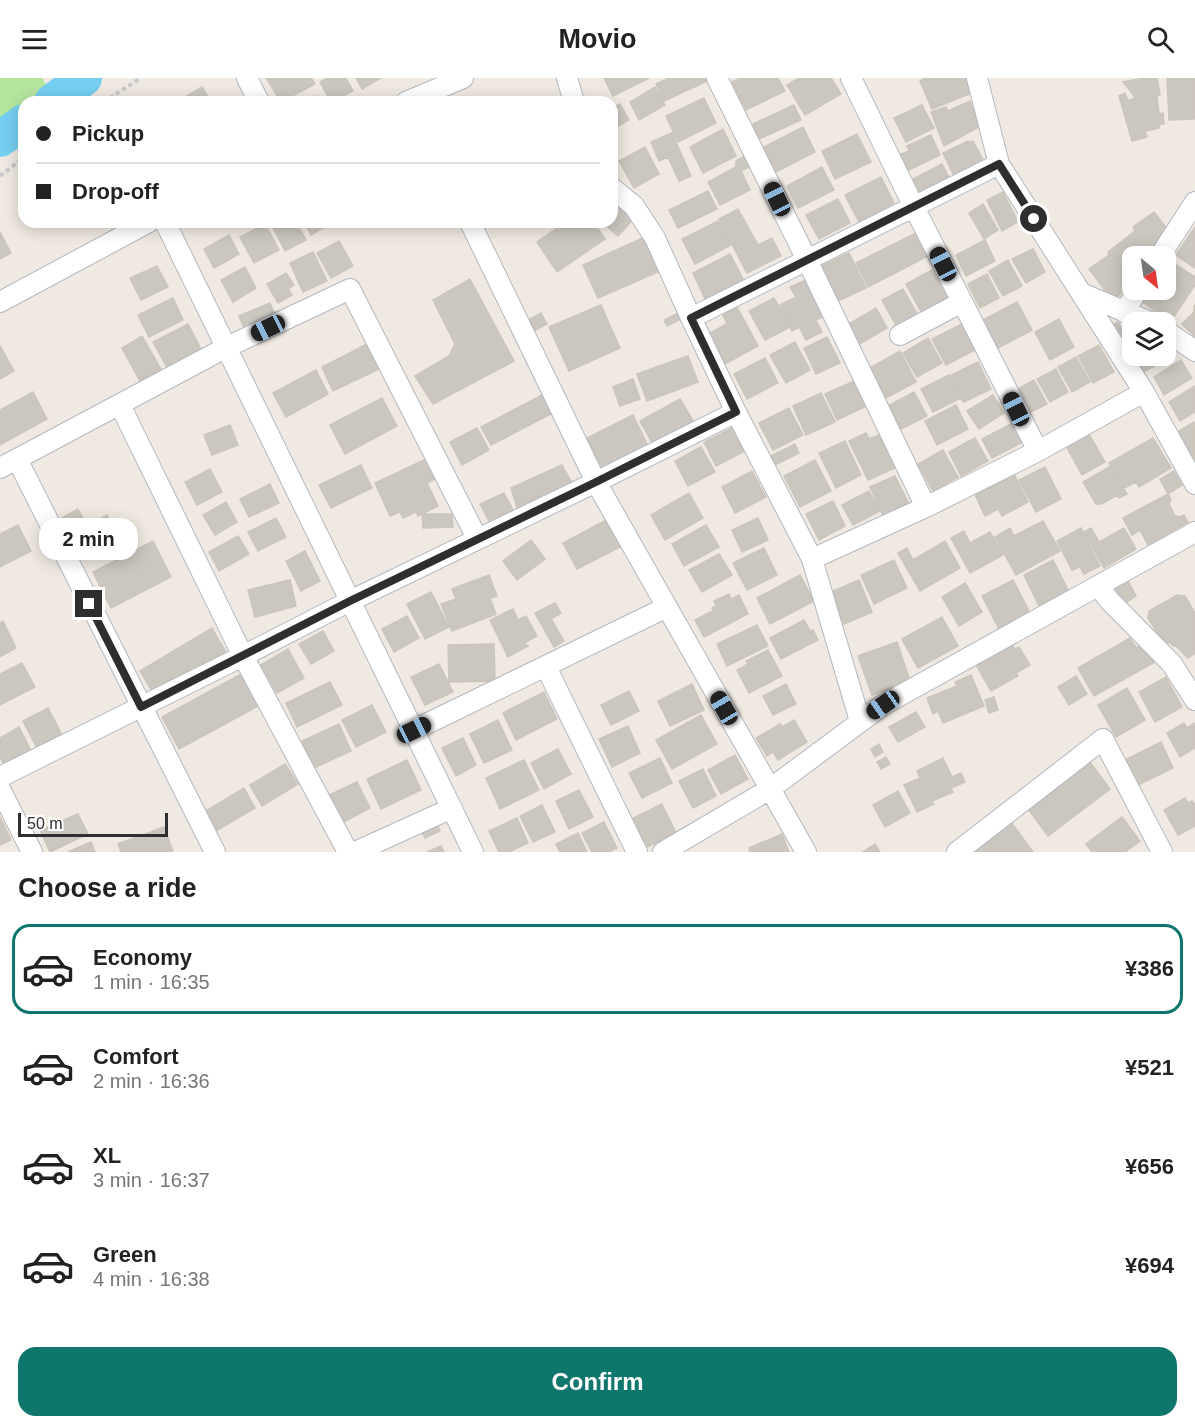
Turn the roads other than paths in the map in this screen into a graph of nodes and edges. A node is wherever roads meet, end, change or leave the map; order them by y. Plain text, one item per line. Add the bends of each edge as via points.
1 (247, 78) edge
2 (463, 78) edge
3 (567, 78) edge
4 (717, 78) edge
5 (851, 78) edge
6 (977, 78) edge
7 (256, 96) edge
8 (421, 96) edge
9 (572, 96) edge
10 (999, 164) junction
11 (618, 193) edge
12 (1195, 202) edge
13 (914, 207) junction
14 (138, 228) edge
15 (168, 228) edge
16 (473, 228) edge
17 (1166, 246) edge
18 (807, 260) junction
19 (1081, 293) junction
20 (1132, 300) edge
21 (0, 302) edge
22 (962, 302) junction
23 (1124, 312) joint
24 (691, 318) junction
25 (900, 335) dead end
26 (1176, 338) edge
27 (227, 347) junction
28 (1195, 351) edge
29 (1144, 392) junction
30 (120, 405) junction
31 (736, 412) junction
32 (1038, 451) junction
33 (8, 464) edge
34 (596, 482) junction
35 (1195, 484) edge
36 (926, 507) junction
37 (1195, 532) edge
38 (477, 538) junction
39 (812, 559) junction
40 (1098, 586) junction
41 (350, 601) junction
42 (667, 607) junction
43 (243, 656) junction
44 (546, 667) junction
45 (1195, 700) edge
46 (141, 707) junction
47 (860, 721) junction
48 (414, 730) junction
49 (0, 777) edge
50 (0, 789) edge
51 (770, 789) junction
52 (452, 808) junction
53 (32, 852) edge
54 (215, 852) edge
55 (348, 852) edge
56 (355, 852) edge
57 (473, 852) edge
58 (637, 852) edge
59 (663, 852) edge
60 (806, 852) edge
61 (957, 852) edge
62 (1162, 852) edge

1 - 7 street
2 - 8 street
3 - 9 street
4 - 18 street
5 - 13 street
6 - 10 street
10 - 13 street
10 - 19 street
11 - 24 street via 634,206 655,238
12 - 17 street
13 - 18 street
13 - 22 street
14 - 21 street
15 - 27 street
16 - 34 street
18 - 24 street
18 - 36 street
19 - 23 street
19 - 29 street
20 - 23 street
22 - 25 street
22 - 32 street
24 - 31 street
26 - 28 street
27 - 30 street
27 - 38 street via 350,289
27 - 41 street
29 - 32 street
29 - 35 street
30 - 33 street
30 - 43 street
31 - 34 street
31 - 39 street
32 - 36 street
33 - 46 street
34 - 38 street
34 - 42 street
36 - 39 street
37 - 40 street
38 - 41 street
39 - 47 street
40 - 45 street via 1172,664
40 - 47 street
41 - 43 street
41 - 48 street
42 - 44 street
42 - 51 street
43 - 46 street
43 - 55 street
44 - 48 street
44 - 58 street
46 - 49 street
46 - 54 street
47 - 51 street
48 - 52 street
50 - 53 street
51 - 59 street
51 - 60 street
52 - 56 street
52 - 57 street
61 - 62 street via 1103,739

